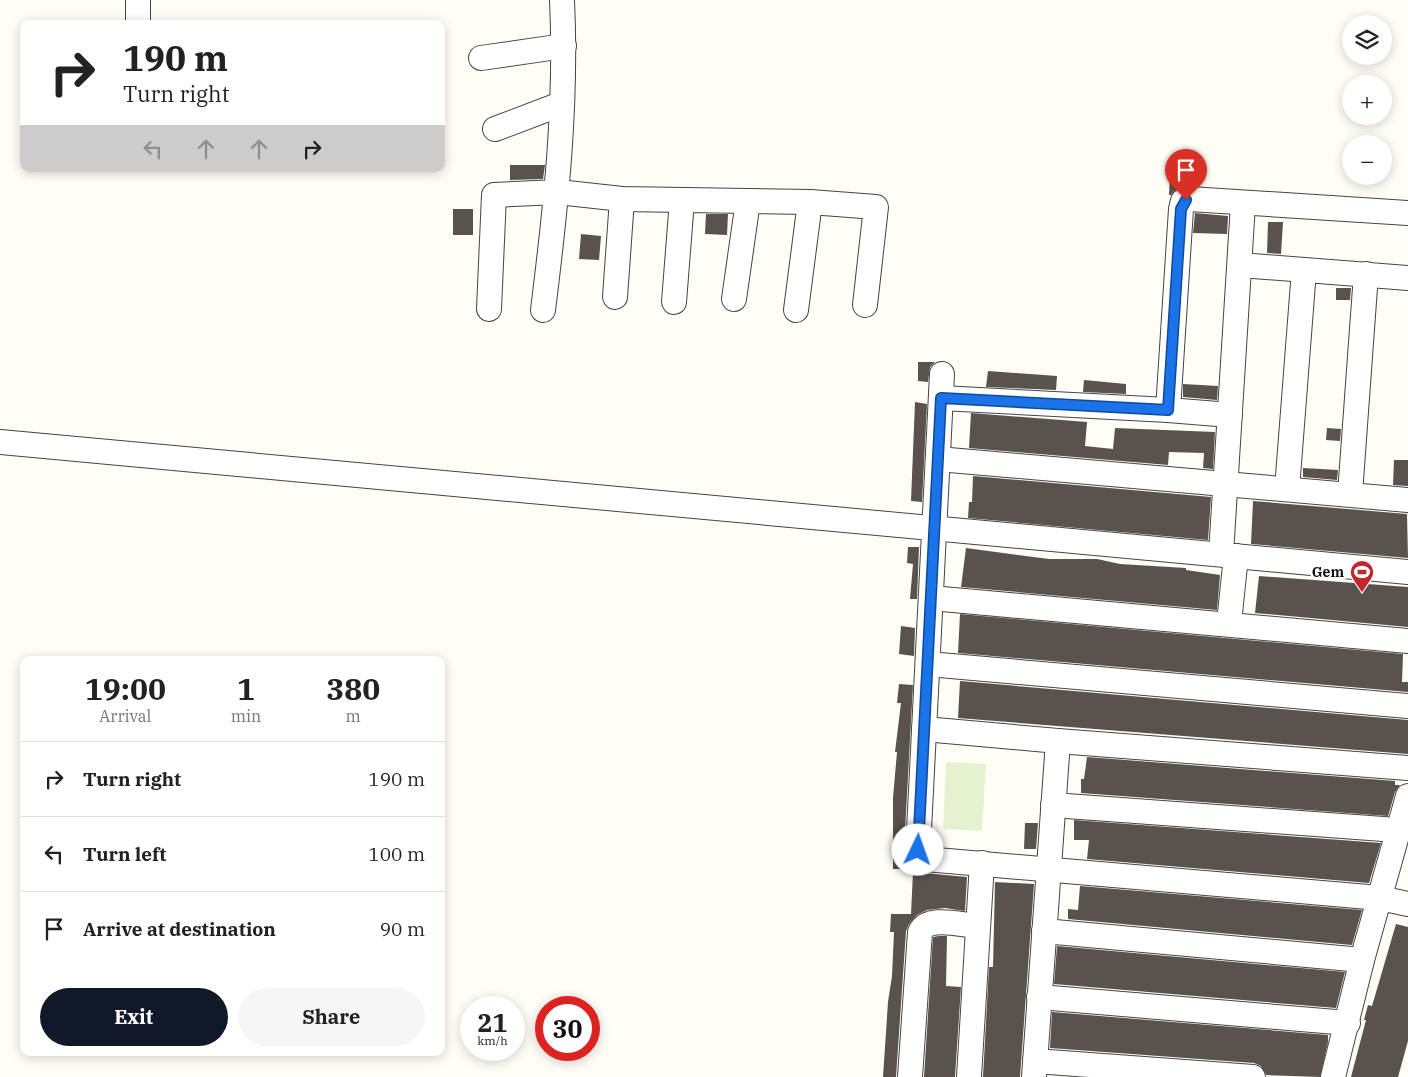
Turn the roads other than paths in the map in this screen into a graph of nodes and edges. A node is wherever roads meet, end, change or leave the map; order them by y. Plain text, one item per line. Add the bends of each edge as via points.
1 (138, 0) edge
2 (562, 0) edge
3 (138, 20) edge
4 (564, 46) junction
5 (481, 58) dead end
6 (561, 104) junction
7 (495, 129) dead end
8 (558, 192) junction
9 (622, 198) junction
10 (682, 200) junction
11 (748, 201) junction
12 (810, 202) junction
13 (1243, 204) junction
14 (1408, 212) edge
15 (1240, 265) junction
16 (1304, 270) junction
17 (1366, 274) junction
18 (1408, 278) edge
19 (615, 297) dead end
20 (734, 299) dead end
21 (674, 302) dead end
22 (865, 305) dead end
23 (489, 309) dead end
24 (543, 310) dead end
25 (796, 310) dead end
26 (942, 374) dead end
27 (941, 398) junction
28 (1168, 410) junction
29 (1230, 415) junction
30 (0, 442) edge
31 (938, 459) junction
32 (1226, 485) junction
33 (1287, 489) junction
34 (1350, 494) junction
35 (1408, 500) edge
36 (934, 530) junction
37 (1229, 555) junction
38 (1408, 572) edge
39 (931, 598) junction
40 (1229, 623) junction
41 (1408, 640) edge
42 (928, 664) junction
43 (1408, 706) edge
44 (924, 729) junction
45 (1058, 741) junction
46 (1408, 768) edge
47 (1408, 796) edge
48 (1053, 805) junction
49 (1398, 830) junction
50 (982, 863) junction
51 (1048, 868) junction
52 (1380, 898) junction
53 (1408, 904) edge
54 (977, 926) junction
55 (1044, 931) junction
56 (1362, 960) junction
57 (1040, 997) junction
58 (1348, 1023) junction
59 (1034, 1069) edge
60 (910, 1077) edge
61 (969, 1077) edge
62 (1253, 1077) edge
63 (1333, 1077) edge

1 - 3 street
2 - 4 street
4 - 5 street
4 - 6 street
6 - 7 street
6 - 8 street
8 - 9 street
8 - 23 street via 494,195
8 - 24 street
9 - 10 street
9 - 19 street
10 - 11 street
10 - 21 street
11 - 12 street
11 - 20 street
12 - 22 street via 876,207
12 - 25 street
13 - 14 street
13 - 15 street
13 - 28 street via 1183,201
15 - 16 street
15 - 29 street
16 - 17 street
16 - 33 street
17 - 18 street
17 - 34 street
26 - 27 street
27 - 28 street
27 - 31 street
28 - 29 street
29 - 32 street
30 - 36 street
31 - 32 street
31 - 36 street
32 - 33 street
32 - 37 street
33 - 34 street
34 - 35 street
36 - 37 street
36 - 39 street
37 - 38 street
37 - 40 street
39 - 40 street
39 - 42 street
40 - 41 street
42 - 43 street
42 - 44 street
44 - 45 street
44 - 50 street via 918,850 925,859
45 - 46 street
45 - 48 street
47 - 49 street
48 - 49 street
48 - 51 street
49 - 52 street
50 - 51 street
50 - 54 street
51 - 52 street
51 - 55 street
52 - 53 street
52 - 56 street
54 - 60 street via 931,922 920,932
54 - 61 street
55 - 56 street
55 - 57 street
56 - 58 street
57 - 58 street
57 - 59 street
58 - 63 street
59 - 62 street

